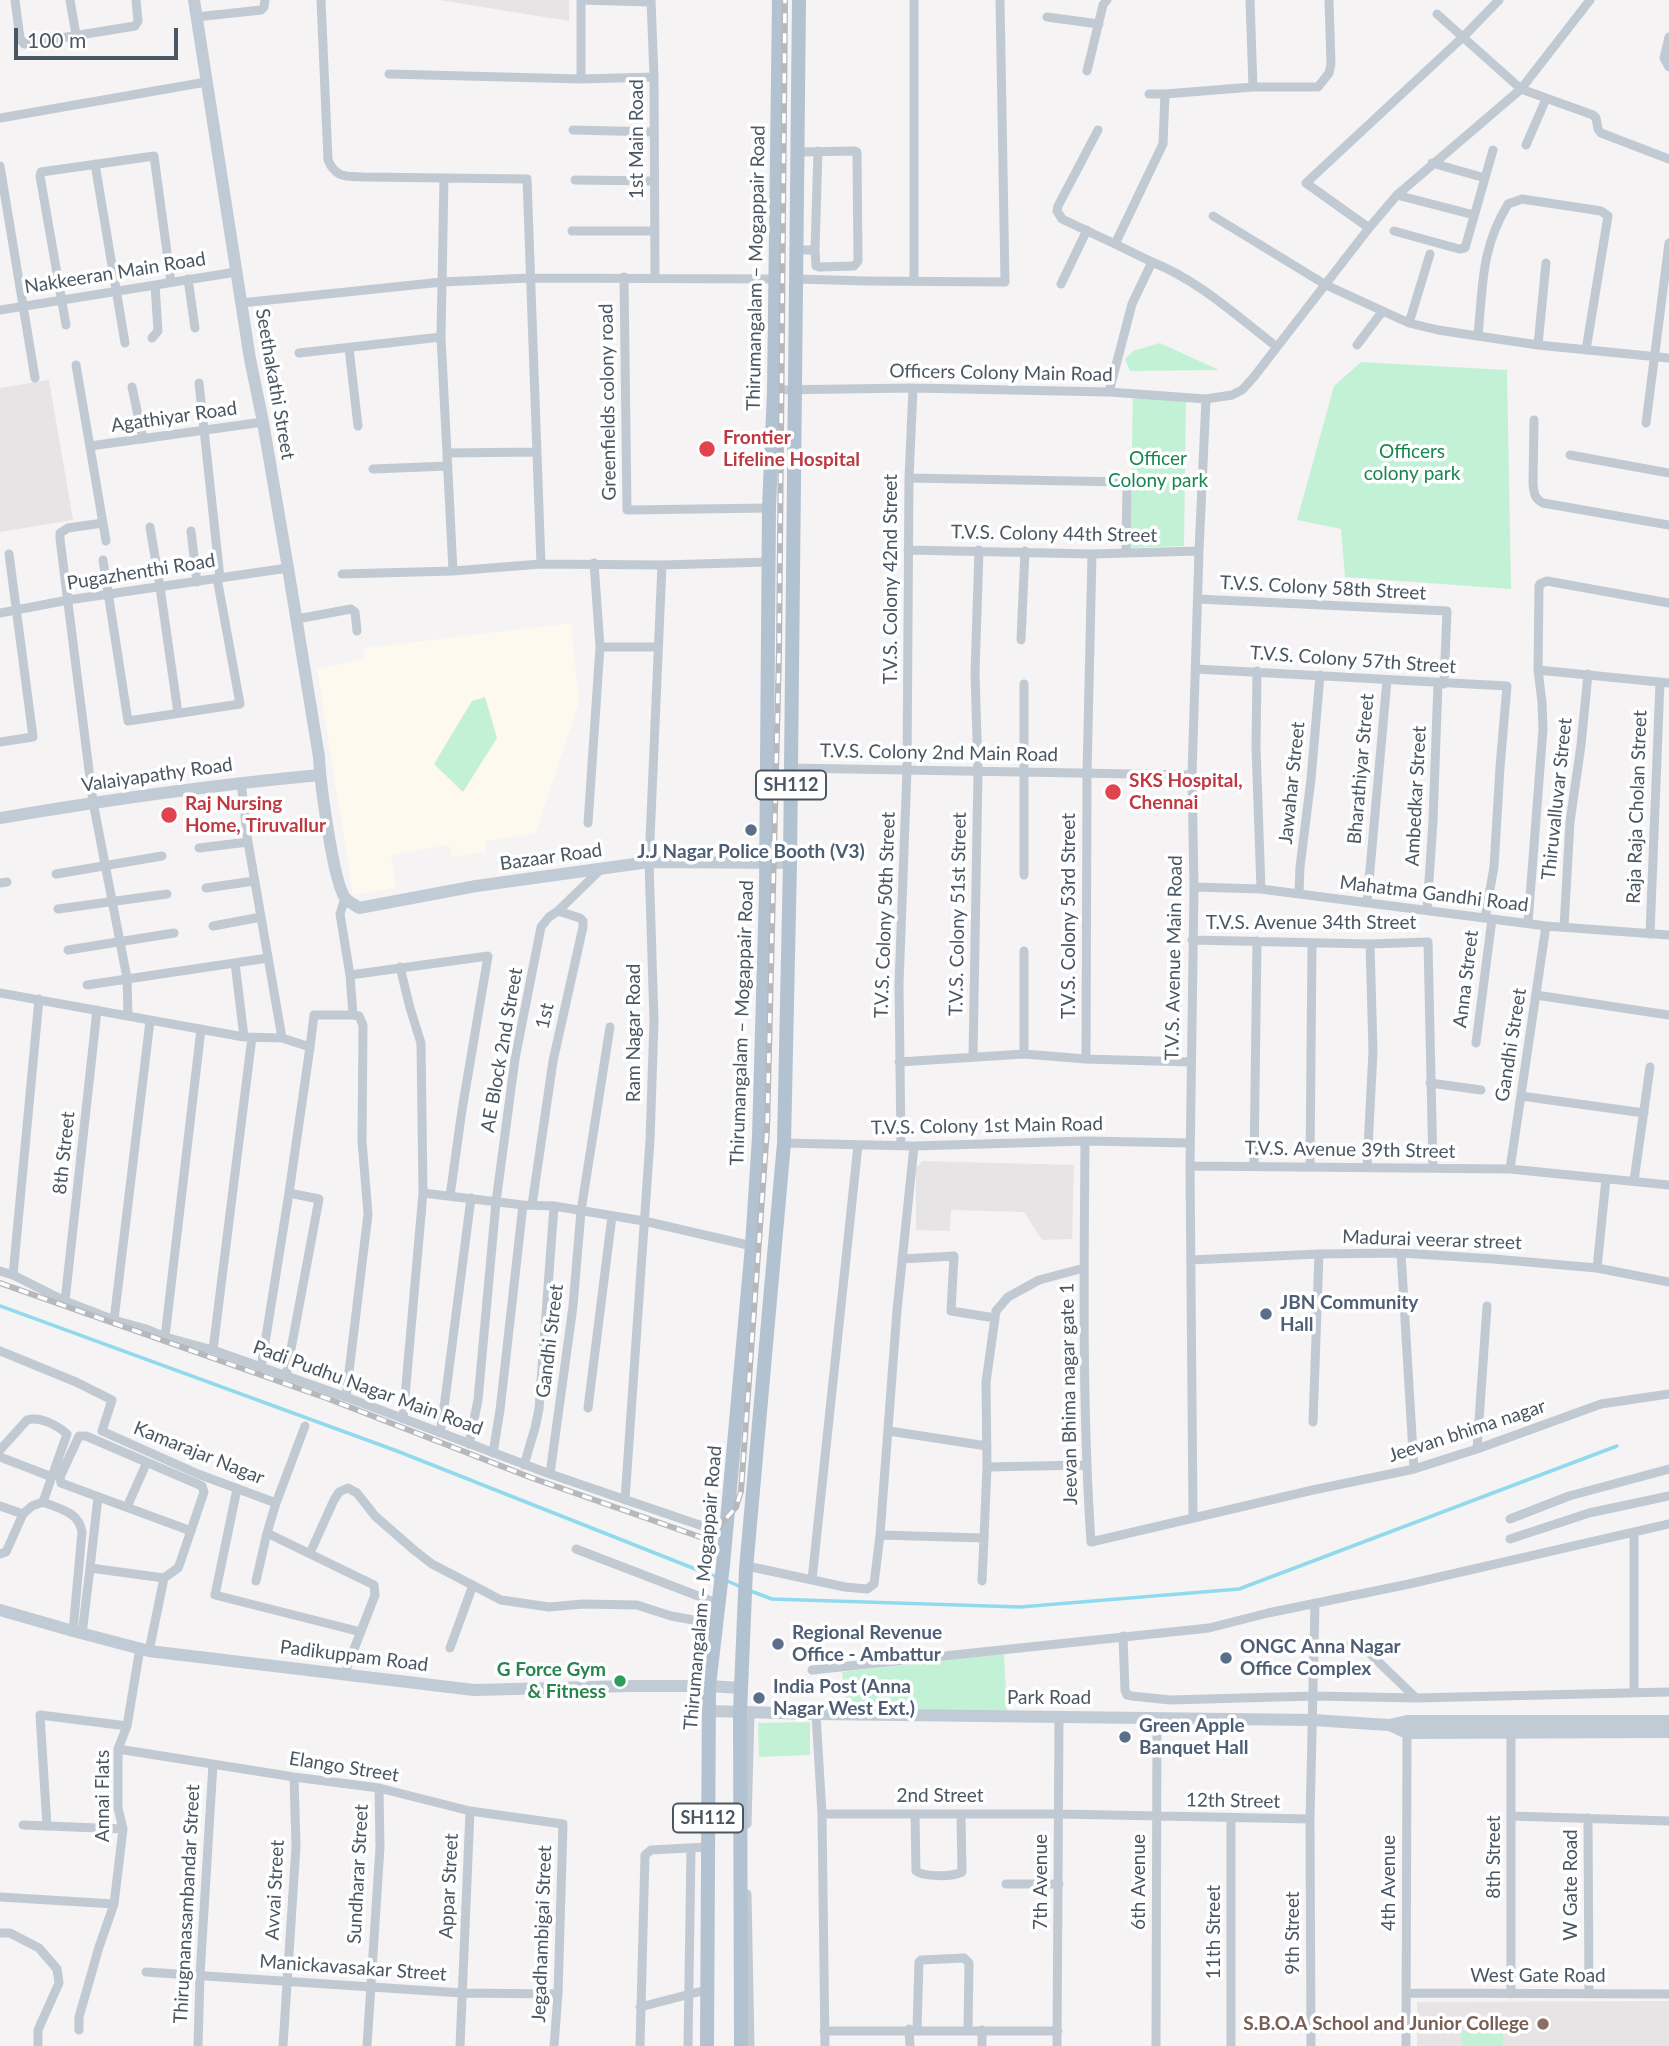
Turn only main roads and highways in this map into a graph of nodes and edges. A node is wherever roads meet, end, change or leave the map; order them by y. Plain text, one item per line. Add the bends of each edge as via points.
1 (779, 0) edge
2 (799, 0) edge
3 (746, 2040) edge
4 (707, 2046) edge

1 - 4 main road, Thirumangalam – Mogappair Road / SH112 via 759,1137 709,1686
2 - 3 main road, Thirumangalam – Mogappair Road / SH112 via 784,1143 746,1568 741,1688 745,1712

